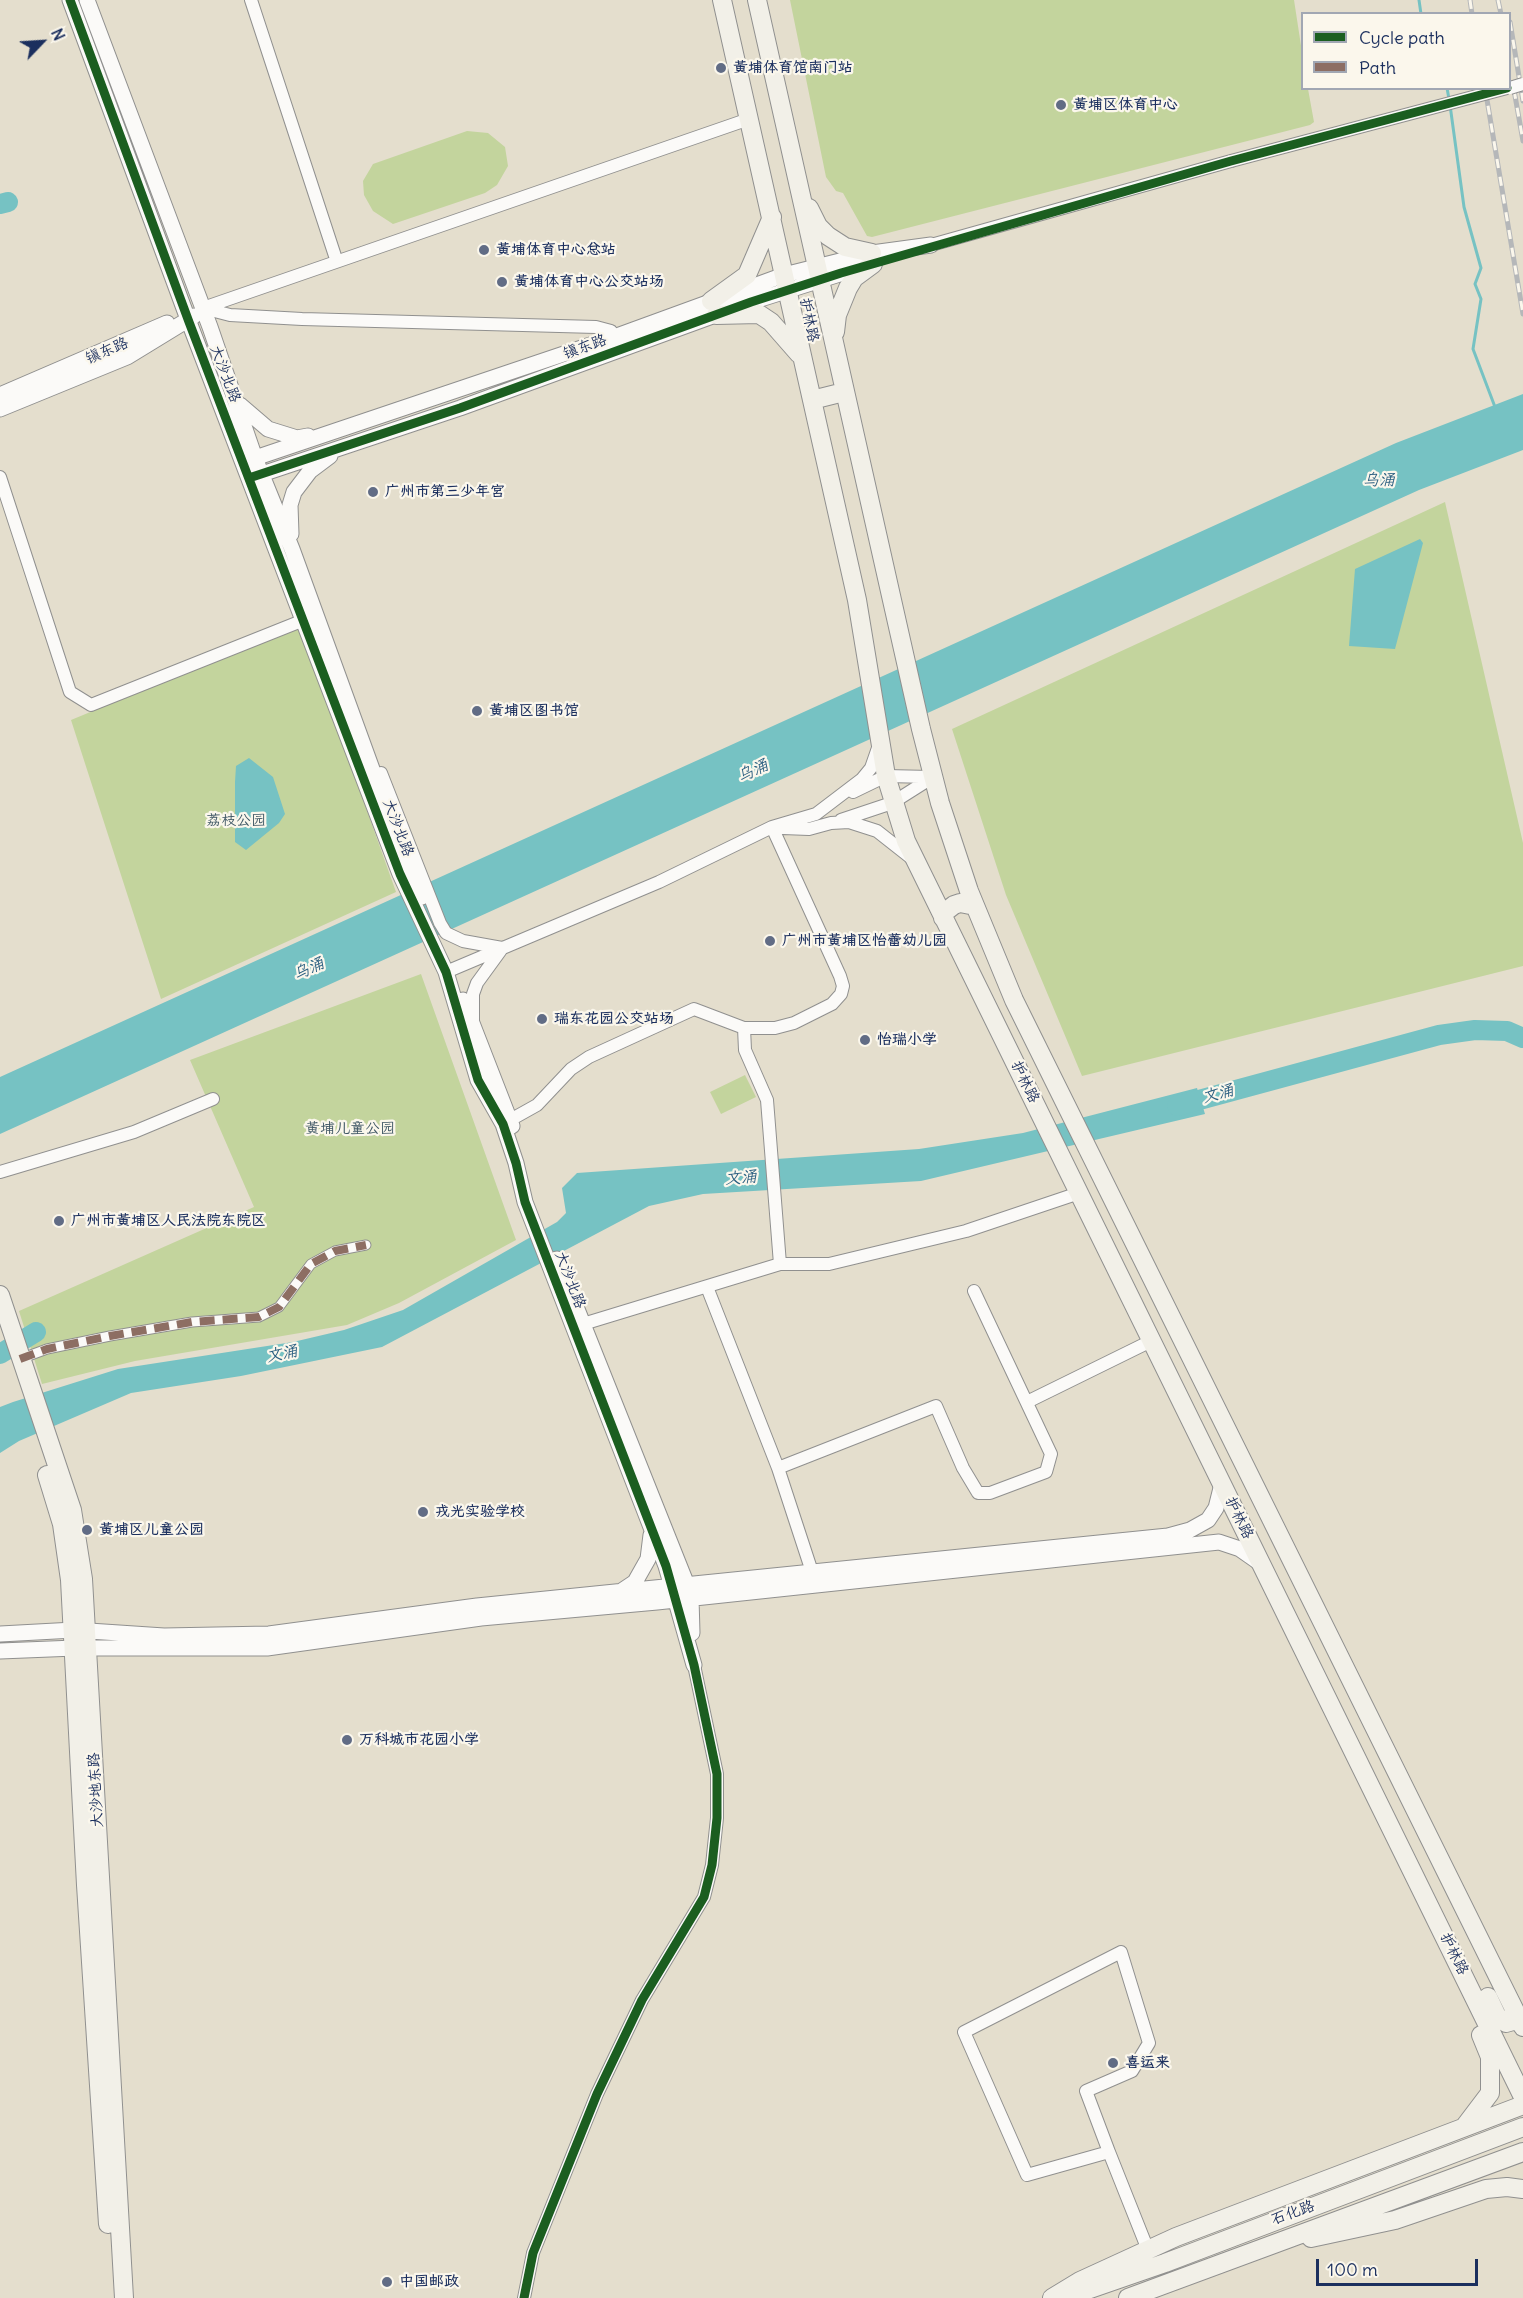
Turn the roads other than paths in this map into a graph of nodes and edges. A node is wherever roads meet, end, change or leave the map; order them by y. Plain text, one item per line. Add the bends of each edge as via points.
1 (70, 0) edge
2 (87, 0) edge
3 (251, 0) edge
4 (722, 0) edge
5 (757, 0) edge
6 (1500, 90) edge
7 (749, 119) junction
8 (796, 171) junction
9 (763, 179) junction
10 (800, 190) junction
11 (772, 217) junction
12 (931, 245) joint
13 (873, 258) junction
14 (336, 259) junction
15 (818, 273) junction
16 (786, 282) junction
17 (202, 308) junction
18 (714, 308) junction
19 (187, 318) junction
20 (615, 337) junction
21 (834, 345) junction
22 (802, 358) junction
23 (844, 392) junction
24 (0, 396) edge
25 (812, 400) junction
26 (238, 402) junction
27 (0, 409) edge
28 (335, 431) junction
29 (347, 445) junction
30 (255, 458) junction
31 (0, 477) edge
32 (256, 477) junction
33 (292, 549) junction
34 (304, 620) junction
35 (880, 744) junction
36 (886, 776) junction
37 (933, 777) junction
38 (837, 799) junction
39 (892, 803) junction
40 (831, 823) junction
41 (772, 827) junction
42 (916, 862) junction
43 (975, 906) junction
44 (943, 918) junction
45 (441, 943) junction
46 (503, 948) junction
47 (448, 970) junction
48 (473, 1024) junction
49 (744, 1028) junction
50 (213, 1099) dead end
51 (507, 1123) junction
52 (0, 1172) edge
53 (1079, 1193) junction
54 (366, 1245) dead end
55 (780, 1264) junction
56 (706, 1287) junction
57 (563, 1289) junction
58 (974, 1291) dead end
59 (0, 1295) edge
60 (583, 1324) junction
61 (6, 1337) edge
62 (1151, 1341) junction
63 (20, 1359) junction
64 (1027, 1402) junction
65 (43, 1447) junction
66 (778, 1468) junction
67 (1222, 1484) junction
68 (651, 1529) junction
69 (1263, 1565) junction
70 (815, 1579) junction
71 (620, 1592) junction
72 (682, 1592) junction
73 (0, 1634) edge
74 (81, 1639) junction
75 (0, 1651) edge
76 (694, 1665) joint
77 (1443, 1932) junction
78 (1482, 2011) junction
79 (1519, 2019) edge
80 (1523, 2097) edge
81 (1523, 2105) edge
82 (1464, 2127) junction
83 (1523, 2127) edge
84 (1109, 2152) junction
85 (1523, 2152) edge
86 (1523, 2176) edge
87 (1486, 2189) junction
88 (1523, 2189) edge
89 (1276, 2244) junction
90 (1148, 2250) junction
91 (113, 2298) edge
92 (124, 2298) edge
93 (524, 2298) edge
94 (1052, 2298) edge
95 (1063, 2298) edge
96 (1128, 2298) edge

1 - 19 street, 大沙北路
2 - 17 street, 大沙北路
3 - 14 street
4 - 7 main road, 护林路
5 - 8 main road, 护林路
6 - 12 street, bridge
7 - 9 main road, 护林路
7 - 14 street
8 - 9 main road
8 - 10 main road, 护林路
9 - 11 main road, 护林路
10 - 13 main road via 818,226 828,236
10 - 15 main road, 护林路
11 - 16 main road, 护林路
11 - 18 main road via 747,275
12 - 13 street, 镇东路
13 - 15 street, 镇东路
13 - 21 main road via 854,278 841,302
14 - 17 street
15 - 16 street, 镇东路
15 - 21 main road, 护林路
16 - 18 street, 镇东路
16 - 22 main road, 护林路
17 - 19 street, 镇东路
17 - 20 street via 230,315 302,319 596,327 611,331
17 - 26 street, 大沙北路
18 - 20 street, 镇东路
18 - 22 main road via 759,314 782,332
18 - 29 street, 镇东路 via 460,408
19 - 24 street, 镇东路
19 - 27 street, 镇东路 via 127,357
19 - 32 street, 大沙北路
20 - 28 street, 镇东路
21 - 23 main road, 护林路
22 - 25 main road, 护林路
23 - 25 main road
23 - 37 main road, 护林路
25 - 35 main road, 护林路 via 859,610
26 - 28 street via 258,423 284,435 297,438
26 - 30 street, 大沙北路
28 - 29 street
28 - 30 street, 镇东路
29 - 32 street, 镇东路
29 - 33 street via 310,471 294,492 290,505
30 - 32 street
31 - 34 street via 70,692 91,705
32 - 33 street, 大沙北路
32 - 34 street, 大沙北路
33 - 45 street, 大沙北路
34 - 45 street, 大沙北路 via 400,874
35 - 36 main road, 护林路
35 - 38 street via 871,768
36 - 37 street
36 - 38 street
36 - 39 main road, 护林路
37 - 39 street
37 - 43 main road, 护林路
38 - 41 street via 816,814
39 - 40 street
39 - 42 main road, 护林路
40 - 41 street via 809,829
40 - 42 street via 849,822 877,831
41 - 46 street via 659,882
41 - 49 street via 843,986 832,1004 794,1023 775,1028
42 - 44 main road, 护林路
43 - 44 main road via 954,905
43 - 79 main road, 护林路 via 1004,979 1095,1166
44 - 53 main road, 护林路
45 - 46 street via 463,941
45 - 47 street, 大沙北路
46 - 47 street
46 - 48 street via 477,983
47 - 48 street, 大沙北路
47 - 51 street, 大沙北路 via 478,1080
48 - 51 street, 大沙北路
49 - 51 street via 694,1009 589,1058 571,1069 537,1105
49 - 55 street via 745,1050 767,1100
50 - 52 street via 134,1132
51 - 57 street, 大沙北路 via 524,1162
51 - 57 street, 大沙北路 via 525,1202
53 - 55 street via 966,1231 829,1264
53 - 62 main road, 护林路
54 - 63 street via 335,1251 311,1264 279,1307 259,1317 192,1322 110,1336
55 - 56 street
56 - 60 street
56 - 66 street
57 - 60 street, 大沙北路
57 - 68 street, 大沙北路
58 - 64 street
59 - 61 main road, 大沙地东路
60 - 72 street, 大沙北路
61 - 63 main road, 大沙地东路
61 - 65 main road, 大沙地东路
62 - 64 street
62 - 67 main road, 护林路
63 - 65 main road, 大沙地东路
64 - 66 street via 1051,1454 1050,1465 1041,1476 990,1493 978,1493 972,1485 936,1406
65 - 74 main road, 大沙地东路 via 72,1510 77,1533
66 - 70 street
67 - 69 main road, 护林路
67 - 70 street via 1216,1508 1208,1520 1168,1536
68 - 71 street via 648,1559 635,1582
68 - 72 street, 大沙北路
69 - 70 street via 1240,1549 1219,1542
69 - 77 main road, 护林路
70 - 72 street
71 - 72 street
71 - 74 street via 477,1606 269,1634
72 - 74 street via 267,1648
72 - 76 street, 大沙北路
73 - 74 street
74 - 75 street
74 - 91 main road, 大沙地东路 via 87,1907
74 - 92 main road, 大沙地东路
76 - 93 street via 717,1774 717,1818 704,1897 642,2000 597,2094 533,2253
77 - 78 main road, 护林路
77 - 79 main road via 1463,1953 1502,2021
78 - 80 main road, 护林路
78 - 82 main road via 1476,2023 1490,2057 1490,2093
81 - 82 main road
82 - 90 main road
83 - 95 main road, 石化路
84 - 84 street via 1027,2175 964,2032 1121,1952 1149,2043 1132,2070 1086,2091
84 - 90 street
85 - 89 main road, 石化路
86 - 87 main road
87 - 88 main road
87 - 89 main road via 1384,2223
89 - 96 main road, 石化路
90 - 94 main road

